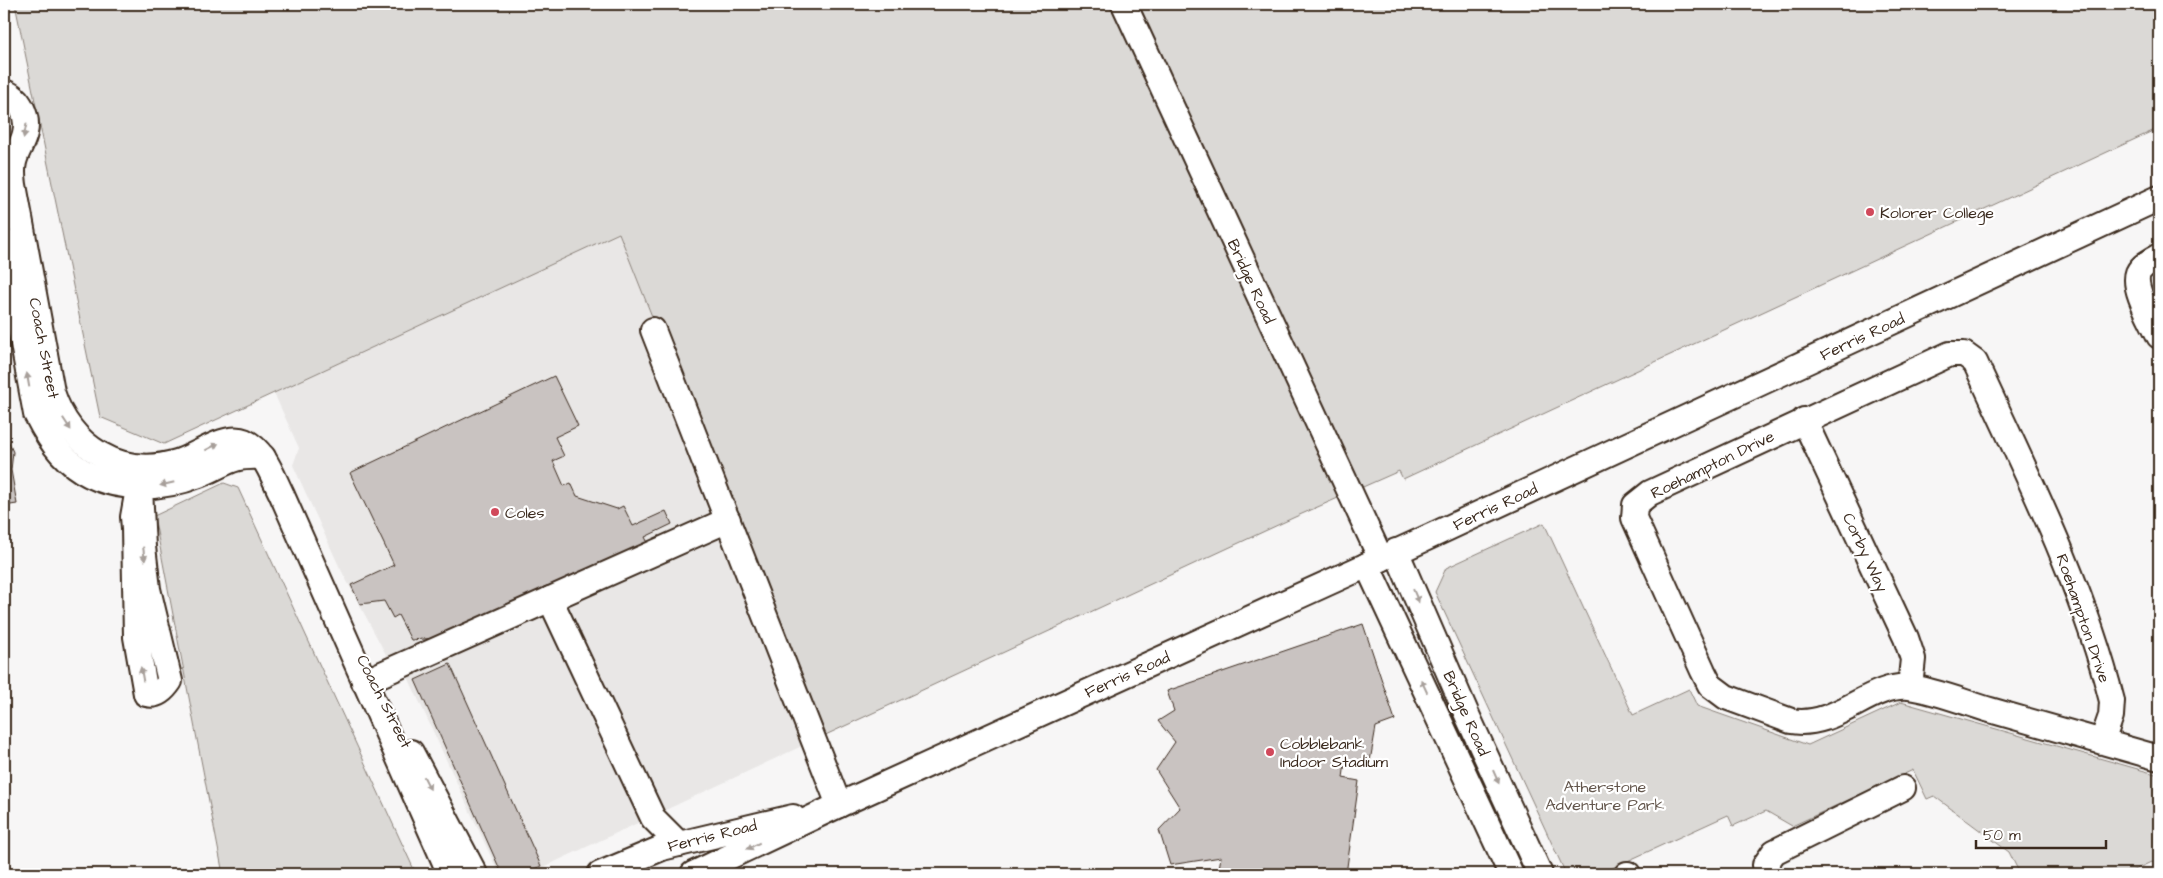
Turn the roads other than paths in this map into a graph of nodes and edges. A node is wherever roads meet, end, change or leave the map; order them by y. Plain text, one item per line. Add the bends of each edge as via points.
1 (1124, 4) edge
2 (4, 92) edge
3 (2159, 198) edge
4 (4, 242) edge
5 (2159, 256) edge
6 (653, 330) dead end
7 (2159, 336) edge
8 (1804, 420) junction
9 (141, 477) junction
10 (728, 520) junction
11 (1381, 558) junction
12 (550, 599) junction
13 (368, 680) junction
14 (1910, 687) junction
15 (2102, 742) junction
16 (2159, 758) edge
17 (1903, 788) dead end
18 (834, 807) junction
19 (653, 818) junction
20 (679, 844) junction
21 (640, 857) junction
22 (1764, 873) edge
23 (450, 874) edge
24 (475, 874) edge
25 (600, 874) edge
26 (693, 874) edge
27 (1511, 874) edge
28 (1540, 874) edge

1 - 11 street, Bridge Road
2 -> 9 street, Coach Street via 17,101 26,122 26,133 14,162 14,185 52,392 74,434
3 - 11 street, Ferris Road
9 -> 4 street, Coach Street via 107,481 87,472 62,454 47,436 34,406
5 - 7 street via 2146,264 2137,283
6 - 10 street
8 - 14 street, Corby Way via 1906,638 1913,659
8 - 14 street, Roehampton Drive via 1650,492 1634,505 1634,518 1703,671 1710,684 1726,697 1800,723 1825,719 1888,690
8 - 15 street, Roehampton Drive via 1950,354 1964,354 1975,362 2041,504 2085,612 2112,701 2111,716
9 -> 9 street via 148,589 170,681 154,695 146,694 136,638 133,517
9 - 13 street, Coach Street via 167,485 199,475 230,459 263,457
10 - 12 street
10 - 18 street
11 - 18 street, Ferris Road
27 -> 11 street, Bridge Road
11 -> 28 street, Bridge Road via 1468,717
12 - 13 street
12 - 19 street
13 - 23 street, Coach Street
13 -> 24 street, Coach Street
14 - 15 street, Roehampton Drive
15 - 16 street, Roehampton Drive
17 - 22 street via 1774,852 1765,865
18 - 20 street, Ferris Road
18 -> 26 street, Ferris Road
19 - 20 street
19 - 21 street
20 - 21 street, Ferris Road
21 - 25 street, Ferris Road

